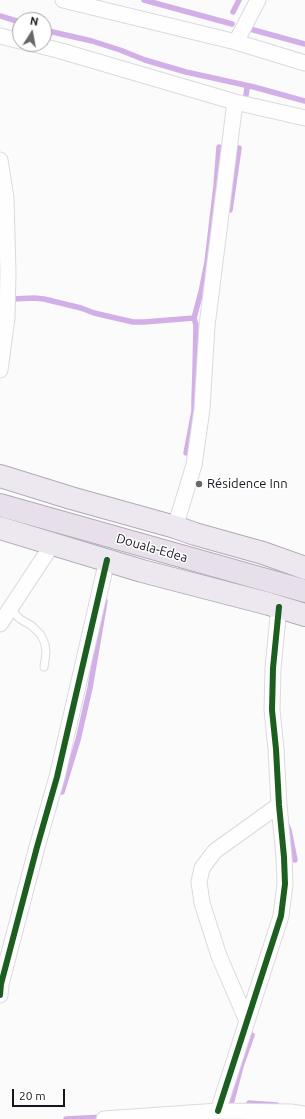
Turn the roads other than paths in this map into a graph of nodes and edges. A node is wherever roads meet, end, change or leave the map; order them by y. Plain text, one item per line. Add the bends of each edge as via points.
1 (63, 0) edge
2 (258, 0) edge
3 (111, 6) edge
4 (0, 36) edge
5 (12, 39) edge
6 (236, 42) junction
7 (52, 49) edge
8 (305, 63) edge
9 (235, 102) junction
10 (305, 118) edge
11 (0, 160) edge
12 (0, 370) edge
13 (0, 476) edge
14 (0, 505) edge
15 (176, 527) junction
16 (0, 528) edge
17 (52, 544) junction
18 (107, 560) junction
19 (304, 567) edge
20 (305, 592) edge
21 (280, 607) junction
22 (10, 608) junction
23 (305, 615) edge
24 (0, 624) edge
25 (44, 667) dead end
26 (278, 806) junction
27 (0, 995) edge
28 (247, 1020) junction
29 (218, 1111) junction
30 (305, 1114) edge
31 (104, 1119) edge

1 - 3 street
2 - 6 street
3 - 6 street
4 - 5 street
6 - 8 street
7 - 9 street
9 - 10 street
9 - 15 street via 207,326 202,409 194,465
11 - 12 street via 6,198 8,273
13 - 15 main road
14 - 20 highway, Douala-Edea
15 - 19 main road
16 - 17 main road
17 - 18 main road
17 - 22 street
18 - 21 main road
18 - 27 street via 57,777
21 - 23 main road
21 - 26 street via 273,668 272,710
22 - 24 street
22 - 25 lane via 41,635 46,653
26 - 28 street via 285,884 281,916
26 - 28 street via 215,851 202,868 199,882 202,903 218,956
28 - 29 street
29 - 30 street
29 - 31 street

